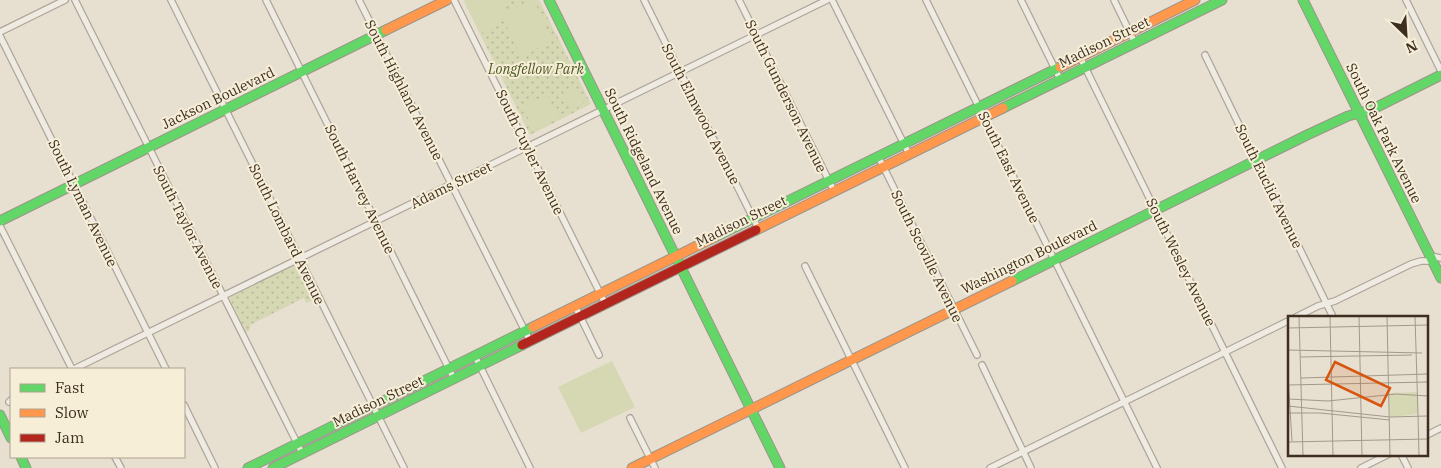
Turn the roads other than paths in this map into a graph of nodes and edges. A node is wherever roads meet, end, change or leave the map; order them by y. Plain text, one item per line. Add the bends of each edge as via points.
1 (65, 0) edge
2 (75, 0) edge
3 (171, 0) edge
4 (266, 0) edge
5 (359, 0) edge
6 (447, 0) edge
7 (454, 0) edge
8 (549, 0) edge
9 (644, 0) edge
10 (739, 0) edge
11 (827, 0) edge
12 (832, 0) edge
13 (926, 0) edge
14 (1020, 0) edge
15 (1114, 0) edge
16 (1195, 0) edge
17 (1222, 0) edge
18 (1303, 0) edge
19 (1406, 0) edge
20 (0, 32) edge
21 (1130, 32) junction
22 (376, 35) junction
23 (756, 35) junction
24 (0, 36) edge
25 (1135, 42) junction
26 (1204, 55) dead end
27 (1080, 57) junction
28 (1086, 67) junction
29 (1055, 69) junction
30 (302, 72) junction
31 (680, 72) junction
32 (1441, 73) edge
33 (1060, 79) junction
34 (979, 107) junction
35 (225, 109) junction
36 (603, 110) junction
37 (1359, 113) junction
38 (984, 117) junction
39 (904, 144) junction
40 (527, 147) junction
41 (148, 148) junction
42 (909, 154) junction
43 (878, 156) junction
44 (1256, 160) junction
45 (883, 167) junction
46 (828, 180) junction
47 (74, 184) junction
48 (452, 184) junction
49 (834, 191) junction
50 (1155, 210) junction
51 (753, 218) junction
52 (0, 220) edge
53 (376, 221) junction
54 (0, 226) edge
55 (758, 228) junction
56 (676, 256) junction
57 (1433, 257) edge
58 (300, 259) junction
59 (1054, 260) junction
60 (1411, 264) junction
61 (681, 266) junction
62 (805, 266) dead end
63 (1440, 273) edge
64 (600, 293) junction
65 (223, 296) junction
66 (605, 303) junction
67 (1326, 303) junction
68 (575, 306) junction
69 (954, 309) junction
70 (580, 316) junction
71 (1298, 316) edge
72 (1332, 316) edge
73 (1288, 321) edge
74 (524, 331) junction
75 (148, 333) junction
76 (530, 341) junction
77 (1225, 351) junction
78 (599, 355) dead end
79 (977, 355) dead end
80 (475, 356) junction
81 (851, 360) junction
82 (982, 365) dead end
83 (480, 366) junction
84 (72, 368) edge
85 (75, 368) edge
86 (166, 368) edge
87 (449, 368) junction
88 (454, 379) junction
89 (1124, 402) junction
90 (373, 406) junction
91 (185, 407) edge
92 (751, 409) junction
93 (0, 415) edge
94 (378, 416) junction
95 (630, 418) dead end
96 (1441, 428) edge
97 (1428, 434) edge
98 (10, 436) edge
99 (297, 444) junction
100 (1023, 452) junction
101 (302, 453) junction
102 (272, 456) junction
103 (1385, 456) edge
104 (1402, 456) edge
105 (650, 459) junction
106 (276, 467) edge
107 (215, 468) edge
108 (248, 468) edge
109 (404, 468) edge
110 (530, 468) edge
111 (632, 468) edge
112 (655, 468) edge
113 (780, 468) edge
114 (905, 468) edge
115 (990, 468) edge
116 (1031, 468) edge
117 (1157, 468) edge
118 (1282, 468) edge
119 (1361, 468) edge
120 (1408, 468) edge

1 - 20 street
2 - 41 street, South Taylor Avenue
3 - 35 street, South Lombard Avenue
4 - 30 street, South Harvey Avenue
5 - 22 street, South Highland Avenue
6 - 22 street, Jackson Boulevard
7 - 40 street, South Cuyler Avenue
8 - 36 street, South Ridgeland Avenue
9 - 31 street, South Elmwood Avenue
10 - 23 street, South Gunderson Avenue
11 - 23 street, Adams Street
12 - 39 street
13 - 34 street, South East Avenue
14 - 29 street
15 - 21 street
16 - 21 street, Madison Street
17 - 25 street, Madison Street
18 - 37 street, South Oak Park Avenue
19 - 32 street
21 - 25 street
21 - 27 street, Madison Street
22 - 30 street, Jackson Boulevard
22 - 48 street, South Highland Avenue
23 - 31 street, Adams Street
23 - 46 street, South Gunderson Avenue
24 - 47 street, South Lyman Avenue
25 - 28 street, Madison Street
26 - 44 street, South Euclid Avenue
27 - 28 street, South Wesley Avenue
27 - 29 street, Madison Street
28 - 33 street, Madison Street
28 - 50 street, South Wesley Avenue
29 - 33 street
29 - 34 street, Madison Street
30 - 35 street, Jackson Boulevard
30 - 53 street, South Harvey Avenue
31 - 36 street, Adams Street
31 - 51 street, South Elmwood Avenue
32 - 37 street, Washington Boulevard via 1371,110
33 - 38 street, Madison Street
34 - 38 street, South East Avenue
34 - 39 street, Madison Street
35 - 41 street, Jackson Boulevard
35 - 58 street, South Lombard Avenue
36 - 40 street, Adams Street
36 - 56 street, South Ridgeland Avenue
37 - 44 street, Washington Boulevard
37 - 57 street, South Oak Park Avenue
38 - 42 street, Madison Street
38 - 59 street, South East Avenue
39 - 42 street
39 - 43 street, Madison Street
40 - 48 street, Adams Street
40 - 64 street, South Cuyler Avenue
41 - 47 street, Jackson Boulevard
41 - 65 street, South Taylor Avenue
42 - 45 street, Madison Street
43 - 45 street, South Scoville Avenue
43 - 46 street, Madison Street
44 - 50 street, Washington Boulevard
44 - 67 street, South Euclid Avenue
45 - 49 street, Madison Street
45 - 69 street, South Scoville Avenue
46 - 49 street, South Gunderson Avenue
46 - 51 street, Madison Street
47 - 52 street, Jackson Boulevard
47 - 75 street, South Lyman Avenue
48 - 53 street, Adams Street
48 - 74 street, South Highland Avenue
49 - 55 street, Madison Street
50 - 59 street, Washington Boulevard
50 - 77 street, South Wesley Avenue
51 - 55 street, South Elmwood Avenue
51 - 56 street, Madison Street
53 - 58 street, Adams Street
53 - 87 street, South Harvey Avenue
54 - 84 street
55 - 61 street, Madison Street
56 - 61 street, South Ridgeland Avenue
56 - 64 street, Madison Street
57 - 60 street
57 - 60 street
57 - 63 street, South Oak Park Avenue
58 - 65 street, Adams Street
58 - 90 street, South Lombard Avenue
59 - 69 street, Washington Boulevard
59 - 89 street, South East Avenue
60 - 67 street
61 - 66 street, Madison Street
61 - 92 street, South Ridgeland Avenue
62 - 81 street
64 - 66 street, South Cuyler Avenue
64 - 68 street, Madison Street
65 - 75 street, Adams Street
65 - 99 street, South Taylor Avenue
66 - 70 street, Madison Street
67 - 71 street
67 - 72 street, South Euclid Avenue
68 - 70 street
68 - 74 street, Madison Street
69 - 79 street, South Scoville Avenue
69 - 81 street, Washington Boulevard
70 - 76 street, Madison Street
70 - 78 street
73 - 77 street
74 - 76 street, South Highland Avenue
74 - 80 street, Madison Street
75 - 85 street, Adams Street
75 - 86 street, South Lyman Avenue
76 - 83 street, Madison Street
77 - 89 street
77 - 118 street, South Wesley Avenue
80 - 83 street
80 - 87 street, Madison Street
81 - 92 street, Washington Boulevard
81 - 114 street
82 - 100 street
83 - 88 street, Madison Street
83 - 110 street
87 - 88 street, South Harvey Avenue
87 - 90 street, Madison Street
88 - 94 street, Madison Street
89 - 100 street
89 - 117 street, South East Avenue
90 - 94 street, South Lombard Avenue
90 - 99 street, Madison Street
91 - 107 street
92 - 105 street, Washington Boulevard
92 - 113 street, South Ridgeland Avenue
93 - 98 street
94 - 101 street, Madison Street
94 - 109 street, South Lombard Avenue
95 - 105 street
96 - 97 street
99 - 101 street, South Taylor Avenue
99 - 102 street, Madison Street
100 - 115 street
100 - 116 street
101 - 106 street, Madison Street
102 - 106 street
102 - 108 street, Madison Street
103 - 119 street
104 - 120 street
105 - 111 street, Washington Boulevard
105 - 112 street

